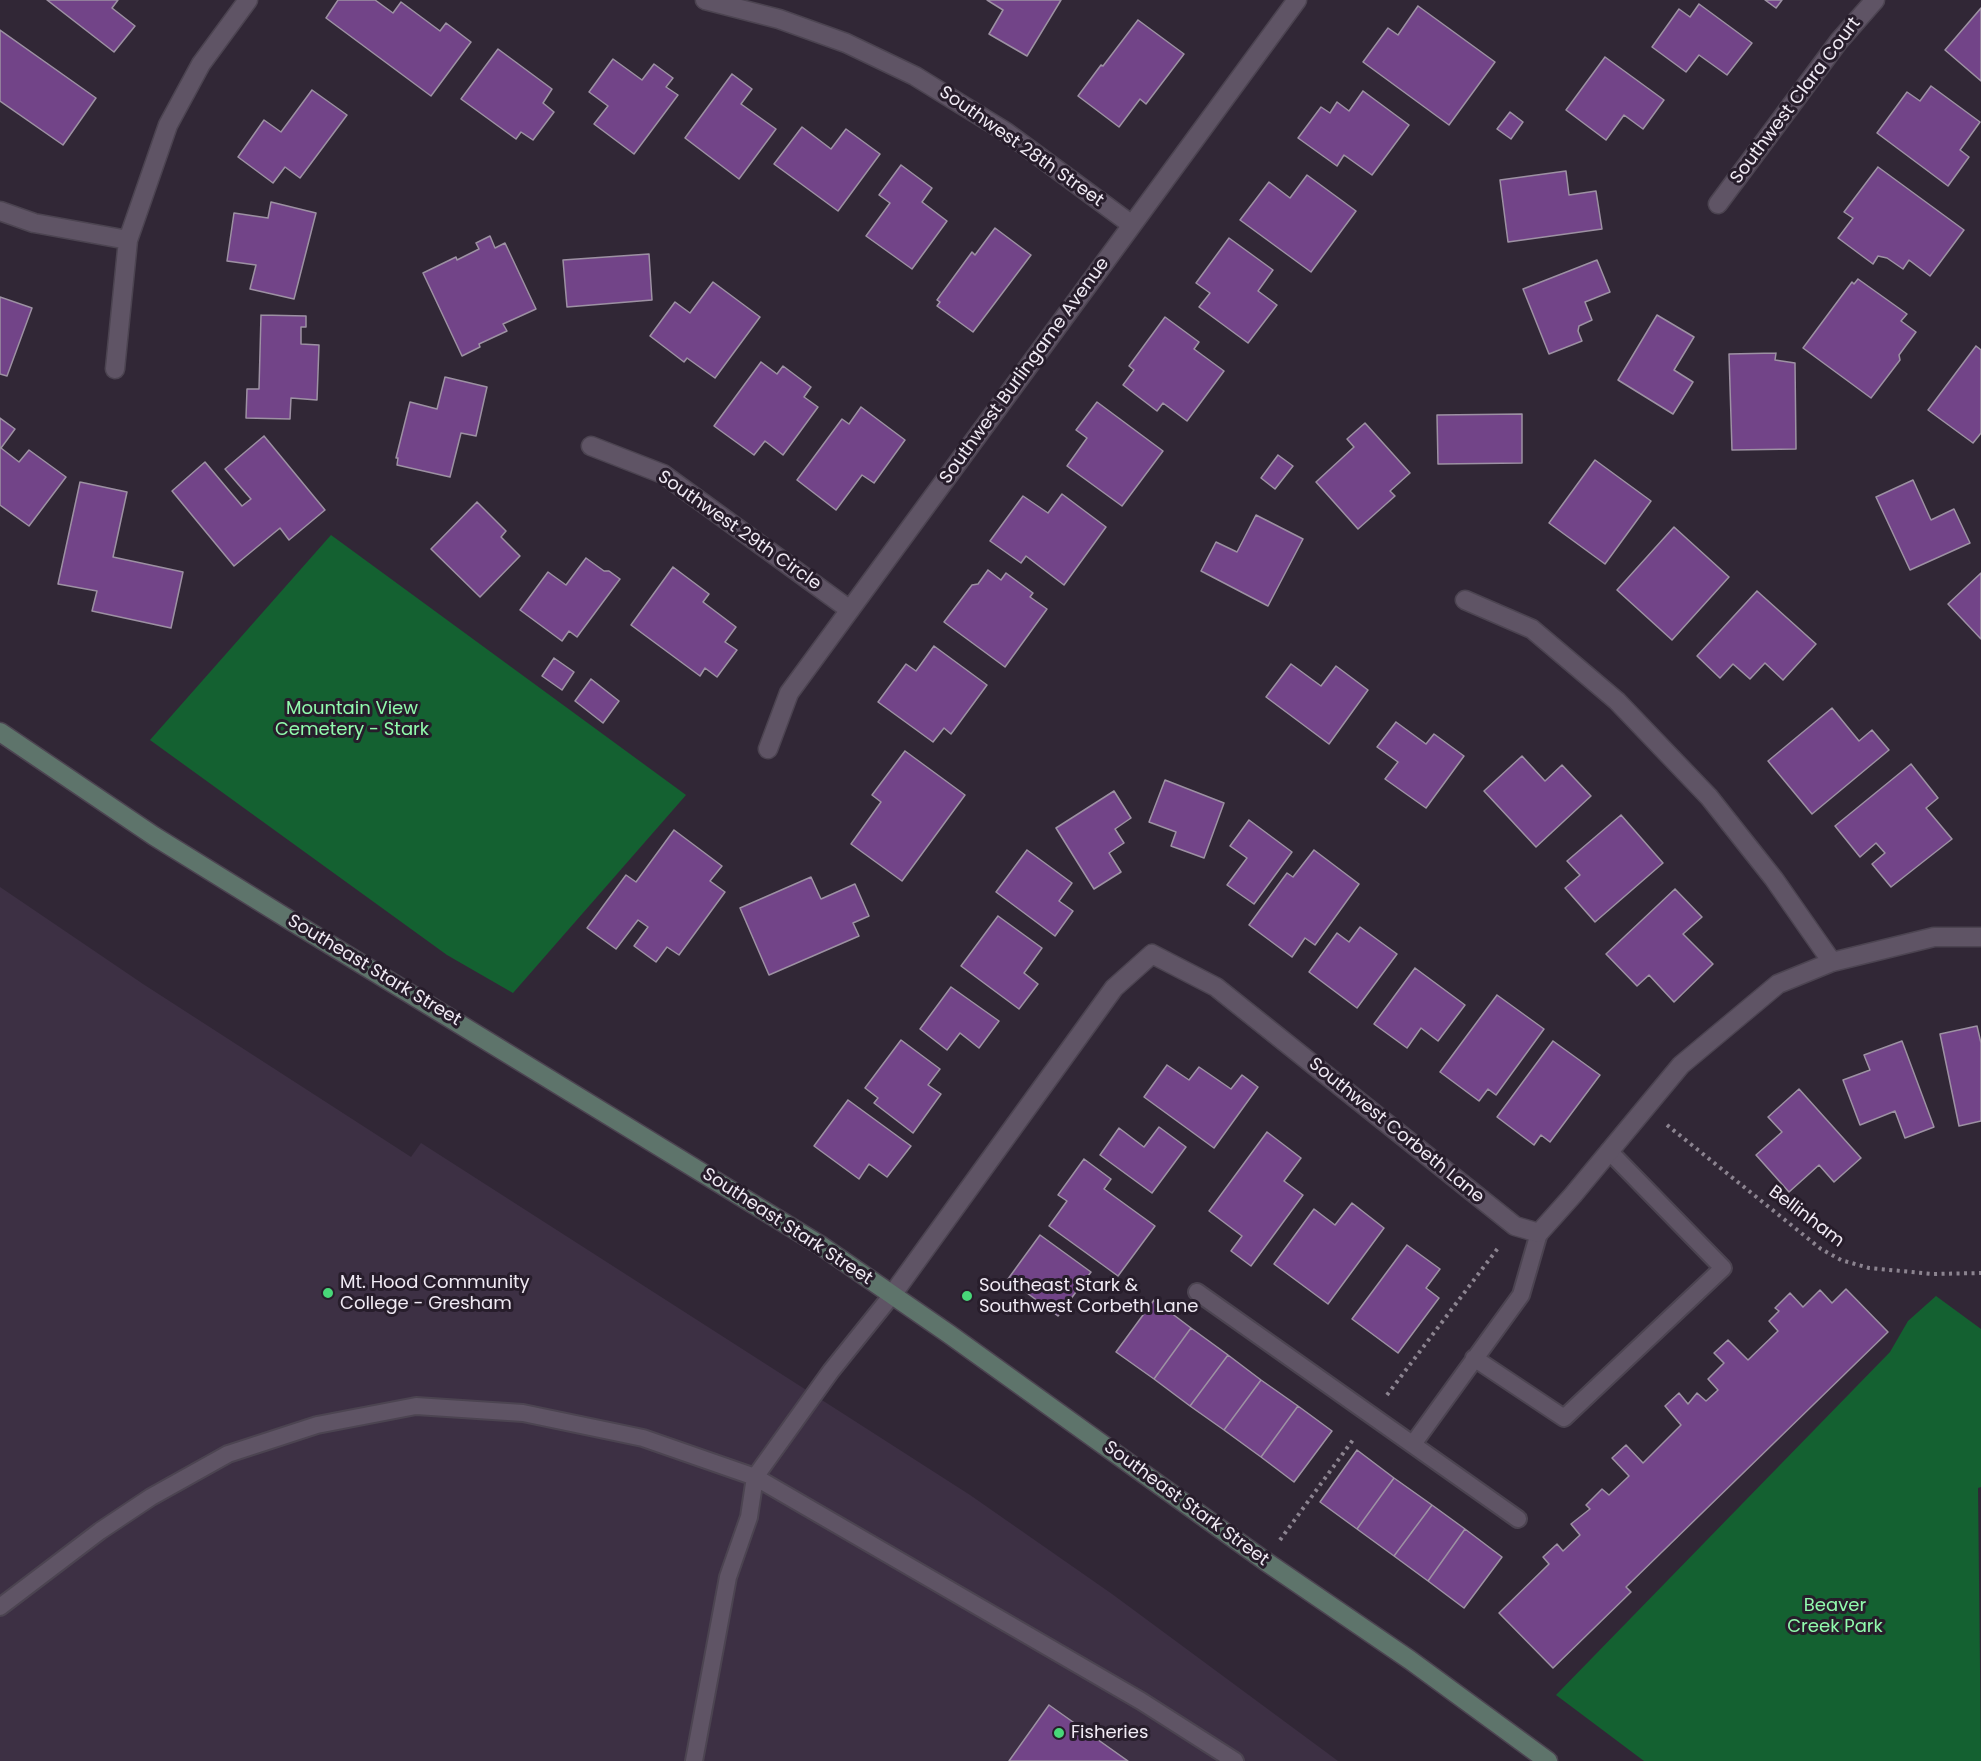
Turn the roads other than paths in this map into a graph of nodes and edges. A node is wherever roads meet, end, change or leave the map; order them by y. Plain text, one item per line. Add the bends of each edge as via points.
1 (248, 0) edge
2 (705, 0) edge
3 (1297, 0) edge
4 (1875, 0) edge
5 (1718, 204) dead end
6 (0, 211) edge
7 (1132, 225) junction
8 (128, 240) junction
9 (115, 369) dead end
10 (591, 446) dead end
11 (1466, 600) dead end
12 (850, 610) junction
13 (0, 732) edge
14 (768, 749) dead end
15 (1981, 937) edge
16 (1832, 963) junction
17 (1609, 1151) junction
18 (1539, 1233) junction
19 (1197, 1292) dead end
20 (892, 1295) junction
21 (1474, 1358) junction
22 (1413, 1444) junction
23 (755, 1477) junction
24 (1518, 1519) dead end
25 (0, 1607) edge
26 (694, 1761) edge
27 (1235, 1761) edge
28 (1548, 1761) edge

1 - 8 street via 201,64 168,124
2 - 7 street, Southwest 28th Street via 779,19 915,75 1006,132
3 - 7 street, Southwest Burlingame Avenue
4 - 5 street, Southwest Clara Court via 1839,41
6 - 8 street via 34,223
7 - 12 street, Southwest Burlingame Avenue
8 - 9 street
10 - 12 street, Southwest 29th Circle via 663,474
11 - 16 street via 1532,630 1617,701 1709,797 1774,879
12 - 14 street, Southwest Burlingame Avenue via 789,693
13 - 20 main road, Southeast Stark Street via 154,836 726,1186
15 - 16 street via 1934,937
16 - 17 street via 1778,984 1681,1065
17 - 18 street
17 - 21 lane via 1723,1268 1564,1418
18 - 20 street, Southwest Corbeth Lane via 1515,1226 1216,987 1152,954 1114,988
18 - 21 lane via 1521,1295
19 - 22 lane
20 - 23 lane via 831,1371
20 - 28 main road, Southeast Stark Street
21 - 22 lane
22 - 24 lane
23 - 25 lane via 643,1438 534,1415 416,1406 317,1425 228,1454 100,1531
23 - 26 lane via 748,1517 728,1577
23 - 27 lane via 1141,1701

